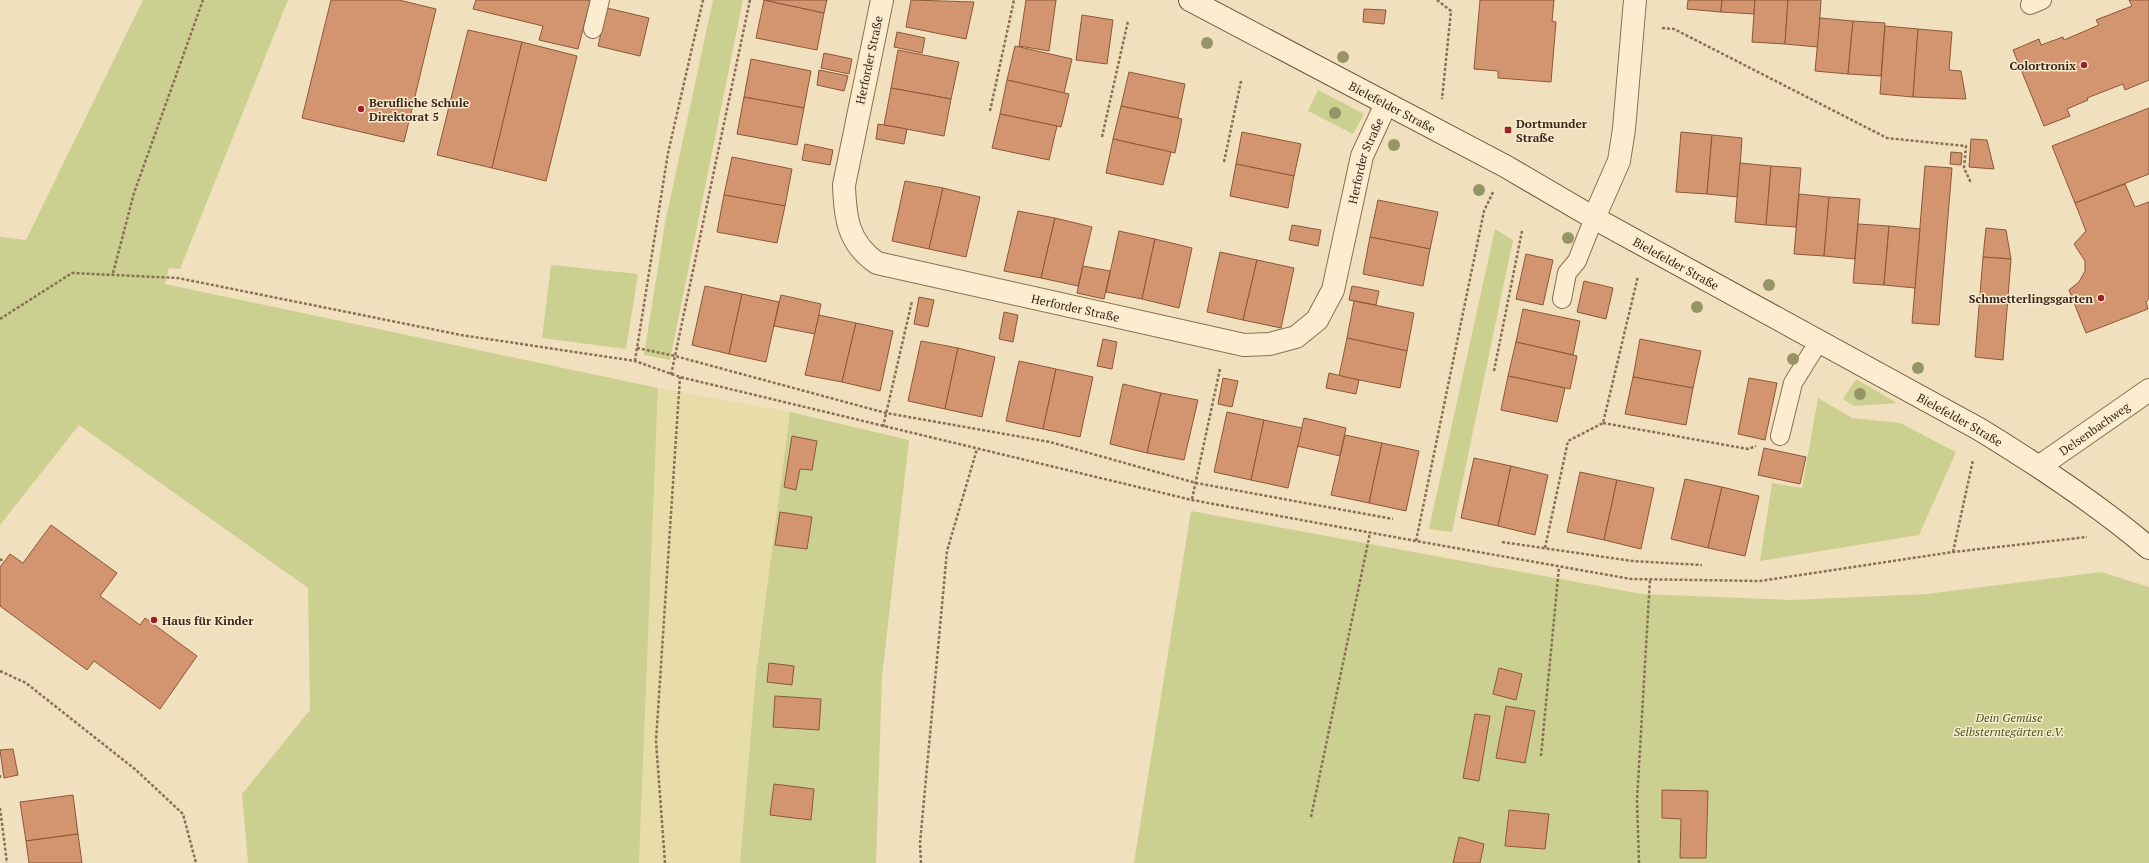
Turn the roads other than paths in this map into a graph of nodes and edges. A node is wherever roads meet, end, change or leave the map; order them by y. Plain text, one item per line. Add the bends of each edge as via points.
1 (600, 0) edge
2 (882, 0) edge
3 (1190, 0) edge
4 (1635, 0) edge
5 (593, 29) dead end
6 (1386, 104) junction
7 (1594, 218) junction
8 (1562, 299) dead end
9 (1819, 341) junction
10 (2149, 390) edge
11 (1780, 436) road end
12 (2040, 466) junction
13 (2149, 548) edge

1 - 5 lane
2 - 6 street, Herforder Straße via 844,185 845,212 855,239 864,254 878,263 1226,342 1244,345 1276,343 1296,337 1317,320 1333,290 1362,156
3 - 6 street, Bielefelder Straße
4 - 7 street via 1619,161
6 - 7 street, Bielefelder Straße via 1505,166
7 - 8 lane via 1577,261 1567,273
7 - 9 street, Bielefelder Straße
9 - 11 lane via 1793,383
9 - 12 street, Bielefelder Straße via 1979,429
10 - 12 street, Delsenbachweg
12 - 13 street, Bielefelder Straße

